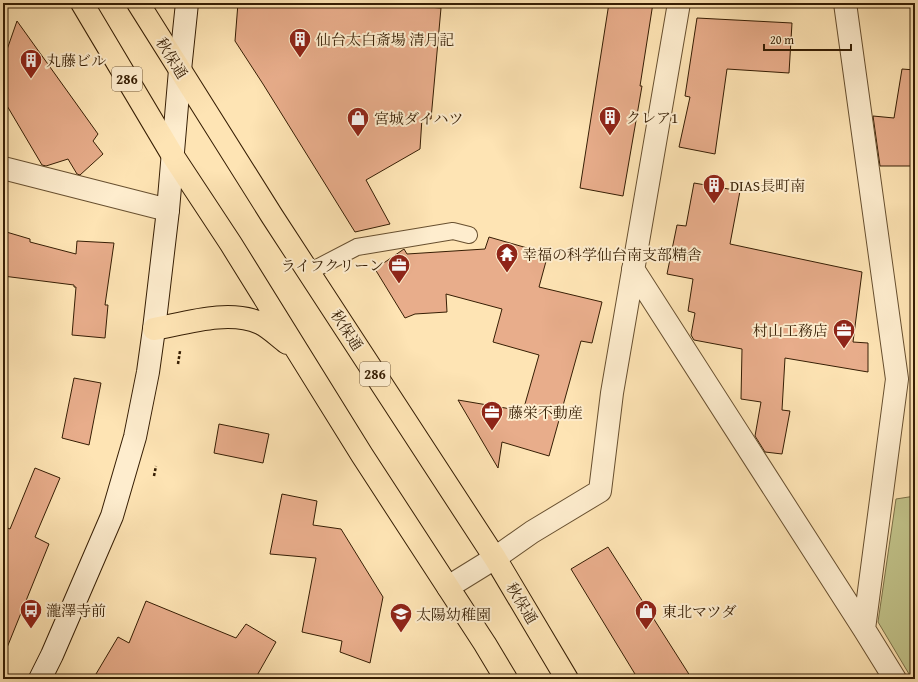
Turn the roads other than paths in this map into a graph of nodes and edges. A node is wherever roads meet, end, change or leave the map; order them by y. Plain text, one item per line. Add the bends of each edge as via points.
1 (82, 3) edge
2 (138, 3) edge
3 (187, 3) edge
4 (679, 3) edge
5 (845, 3) edge
6 (180, 70) junction
7 (173, 156) junction
8 (3, 168) edge
9 (168, 210) junction
10 (469, 235) dead end
11 (633, 269) junction
12 (309, 272) junction
13 (154, 330) junction
14 (297, 351) junction
15 (906, 377) edge
16 (495, 558) junction
17 (448, 587) junction
18 (864, 629) junction
19 (40, 679) edge
20 (506, 679) edge
21 (567, 679) edge
22 (895, 679) edge

1 - 7 highway, 286
2 - 6 highway, 秋保通 / 286
3 - 6 street
4 - 11 street
5 - 15 street
6 - 7 street
6 - 12 highway, 秋保通 / 286
7 - 9 street
7 - 14 highway, 286
8 - 9 street
9 - 13 street
10 - 12 lane via 454,231 357,247
11 - 16 street via 612,393 600,491 532,532
11 - 18 street
12 - 16 highway, 秋保通 / 286
13 - 14 highway via 225,317 243,317 261,323
13 - 19 street via 135,437 112,516
14 - 17 highway, 286
15 - 18 street
16 - 17 street
16 - 21 highway, 秋保通 / 286
17 - 20 highway, 286
18 - 22 street

